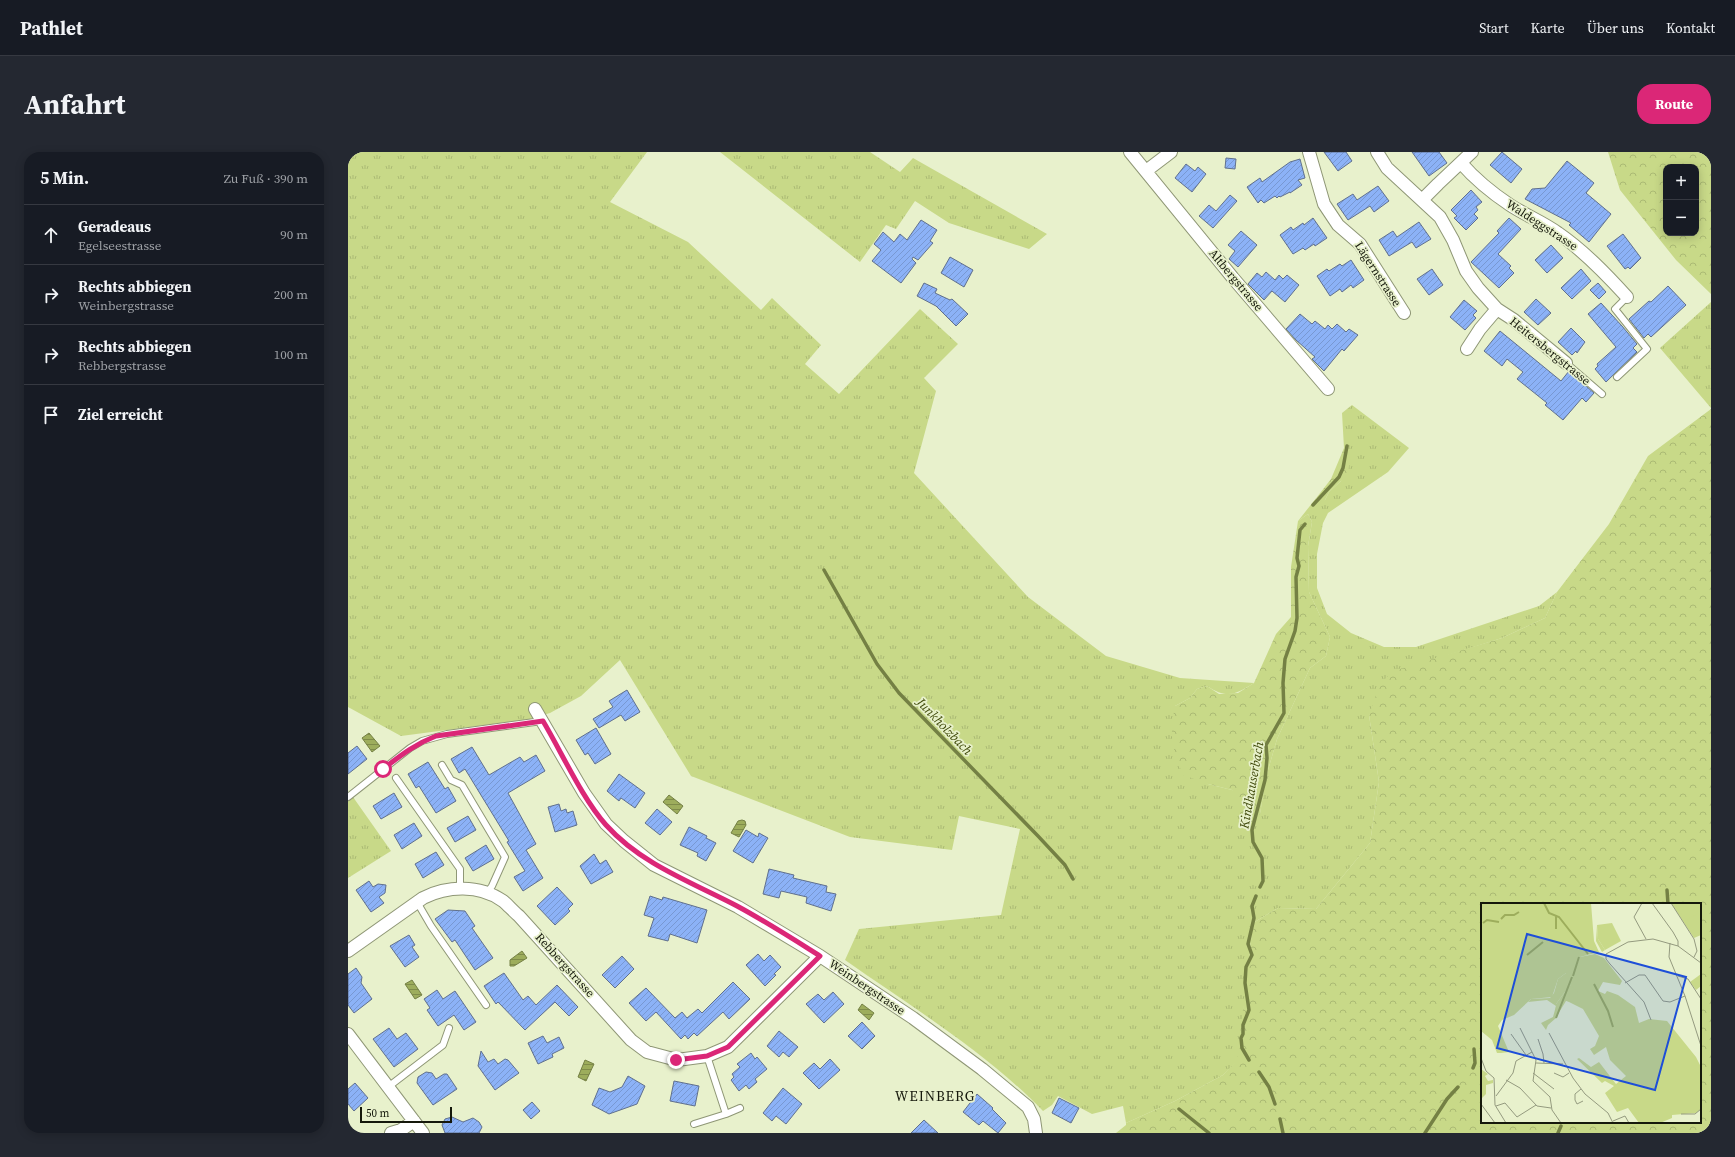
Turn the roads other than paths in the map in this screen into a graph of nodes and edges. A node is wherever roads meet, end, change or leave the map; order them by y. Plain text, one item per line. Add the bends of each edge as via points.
1 (1130, 152) edge
2 (1171, 152) edge
3 (1309, 152) edge
4 (1377, 152) edge
5 (1472, 152) edge
6 (1461, 163) junction
7 (1146, 170) junction
8 (1422, 200) junction
9 (1627, 297) joint
10 (1497, 309) junction
11 (1404, 314) dead end
12 (1467, 349) dead end
13 (1566, 363) joint
14 (1617, 377) dead end
15 (1328, 389) dead end
16 (1602, 394) dead end
17 (536, 709) dead end
18 (543, 721) junction
19 (442, 765) dead end
20 (396, 778) dead end
21 (348, 796) edge
22 (460, 888) junction
23 (487, 893) junction
24 (417, 902) junction
25 (348, 951) edge
26 (820, 956) junction
27 (486, 1005) dead end
28 (449, 1028) dead end
29 (348, 1034) edge
30 (707, 1056) junction
31 (388, 1087) junction
32 (740, 1108) dead end
33 (726, 1114) junction
34 (414, 1121) junction
35 (694, 1124) dead end
36 (391, 1133) edge
37 (423, 1133) edge
38 (1036, 1133) edge

1 - 7 street, Altbergstrasse
2 - 7 street
3 - 11 street, Lägernstrasse via 1324,204 1338,225 1360,244
4 - 8 street, Heitersbergstrasse via 1387,168
5 - 6 street
6 - 8 street
6 - 9 street, Waldeggstrasse via 1473,177 1510,205 1571,242
7 - 15 street, Altbergstrasse
8 - 10 street, Heitersbergstrasse via 1445,223 1466,271
9 - 14 lane, Waldeggstrasse via 1615,309 1648,349
10 - 12 street, Heitersbergstrasse
10 - 13 street, Heitersbergstrasse
13 - 16 lane, Heitersbergstrasse
17 - 18 street, Weinbergstrasse
18 - 21 lane via 447,734 422,741
18 - 26 street, Weinbergstrasse via 584,793 606,824 624,841 654,865 738,907
19 - 23 lane via 451,780 462,785 505,857
20 - 22 lane via 460,869
22 - 23 street, Rebbergstrasse
22 - 24 street, Rebbergstrasse via 445,889
23 - 30 street, Rebbergstrasse via 502,900 519,916 631,1040 647,1052 676,1060
24 - 25 street, Rebbergstrasse
24 - 27 lane
26 - 30 street, Rebbergstrasse via 728,1047
26 - 38 street, Weinbergstrasse via 914,1018 1018,1098 1028,1107 1034,1119
28 - 31 lane via 443,1045
29 - 31 street
30 - 33 lane
31 - 34 street
32 - 33 lane
33 - 35 lane
34 - 36 street
34 - 37 street

